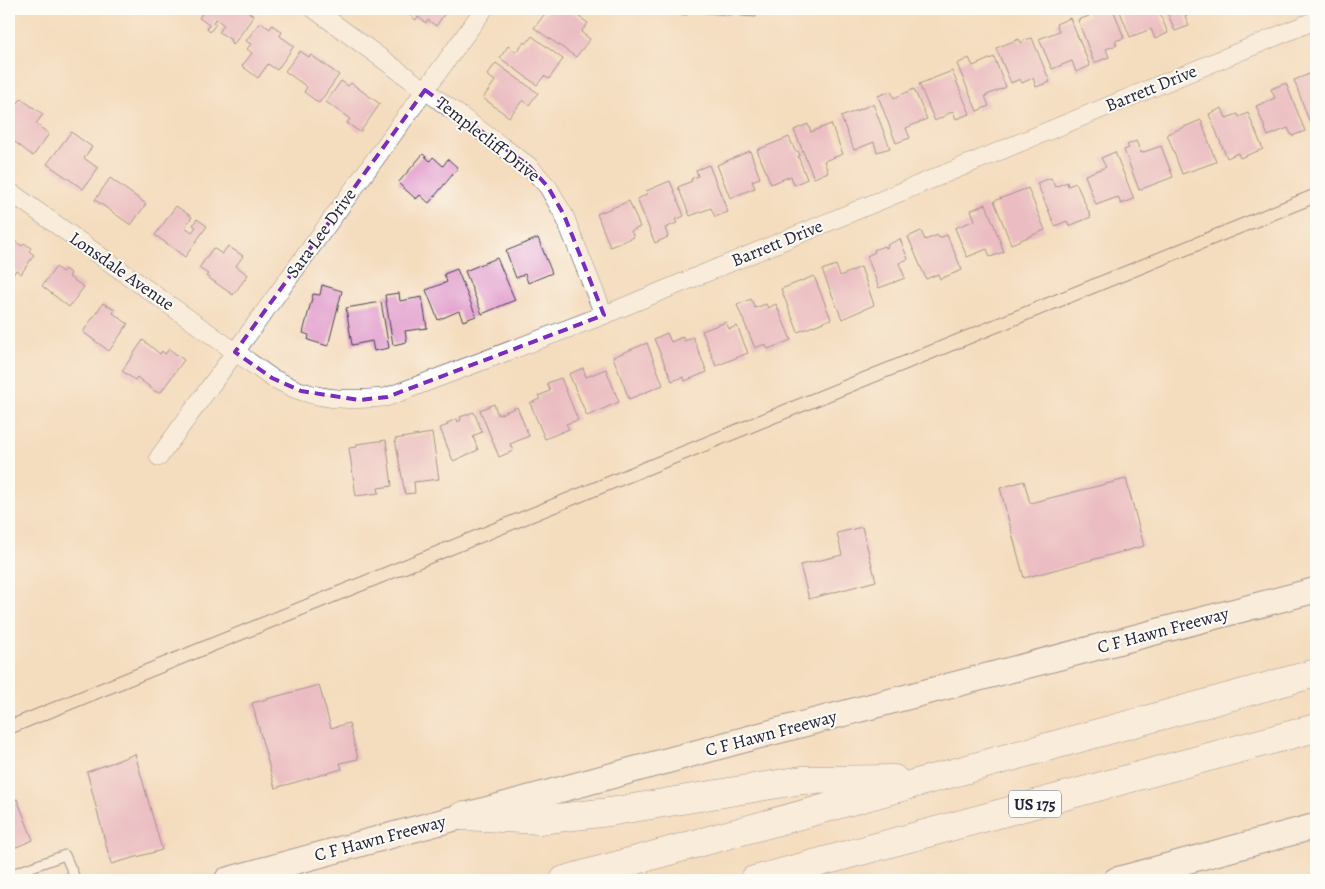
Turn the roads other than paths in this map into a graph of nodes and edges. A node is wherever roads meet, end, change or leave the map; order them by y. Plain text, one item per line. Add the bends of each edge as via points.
1 (314, 9) edge
2 (484, 9) edge
3 (1316, 20) edge
4 (425, 90) junction
5 (9, 191) edge
6 (604, 315) junction
7 (235, 352) junction
8 (159, 457) dead end
9 (1316, 590) edge
10 (1316, 673) edge
11 (1316, 728) edge
12 (933, 779) junction
13 (462, 816) junction
14 (1316, 826) edge
15 (9, 875) edge
16 (76, 880) edge
17 (227, 880) edge
18 (564, 880) edge
19 (754, 880) edge
20 (1116, 880) edge

1 - 4 street, Templecliff Drive
2 - 4 street, Sara Lee Drive
3 - 6 street, Barrett Drive
4 - 6 street, Templecliff Drive via 529,166 548,187 564,215
4 - 7 street, Sara Lee Drive
5 - 7 street, Lonsdale Avenue
6 - 7 street, Barrett Drive via 387,397 359,400 301,391 272,378
7 - 8 street, Sara Lee Drive
9 - 13 main road, C F Hawn Freeway
10 - 12 highway
11 - 19 highway, US 175
12 - 13 highway via 802,780 609,812 540,820
12 - 18 highway
13 - 17 main road, C F Hawn Freeway
14 - 20 main road
15 - 16 lane via 65,855

